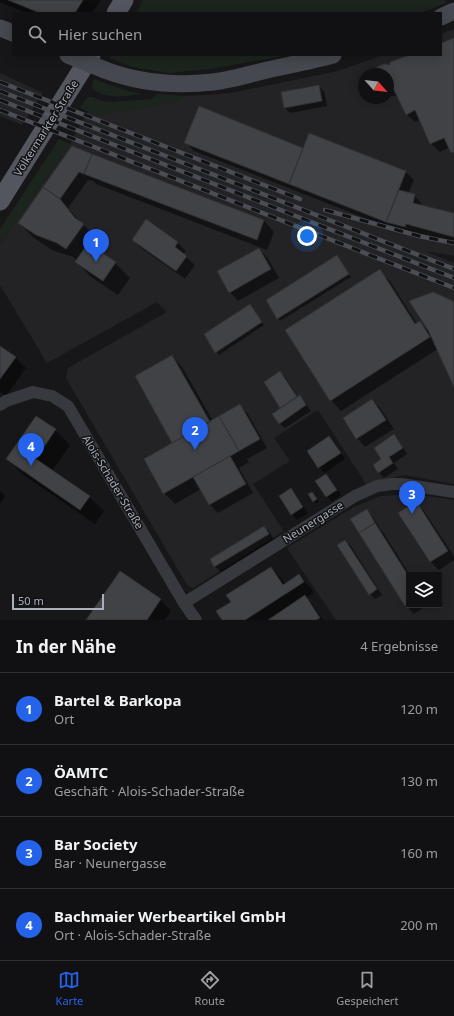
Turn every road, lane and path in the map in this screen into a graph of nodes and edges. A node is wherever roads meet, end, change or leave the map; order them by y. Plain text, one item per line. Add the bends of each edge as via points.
1 (124, 0) edge
2 (117, 12) edge
3 (454, 12) edge
4 (442, 17) edge
5 (0, 28) edge
6 (12, 33) edge
7 (70, 56) edge
8 (90, 56) edge
9 (329, 56) edge
10 (0, 201) edge
11 (0, 405) edge
12 (454, 492) edge
13 (184, 603) junction
14 (196, 620) edge

1 - 2 main road
3 - 4 street
5 - 6 street
7 - 9 street, bridge via 119,75 139,80 181,84 214,82
8 - 10 main road, Völkermarkter Straße
11 - 13 street, Alois-Schader-Straße via 33,392 52,396 68,406
12 - 13 street, Neunergasse via 401,484 377,486 355,496
13 - 14 street, Alois-Schader-Straße

